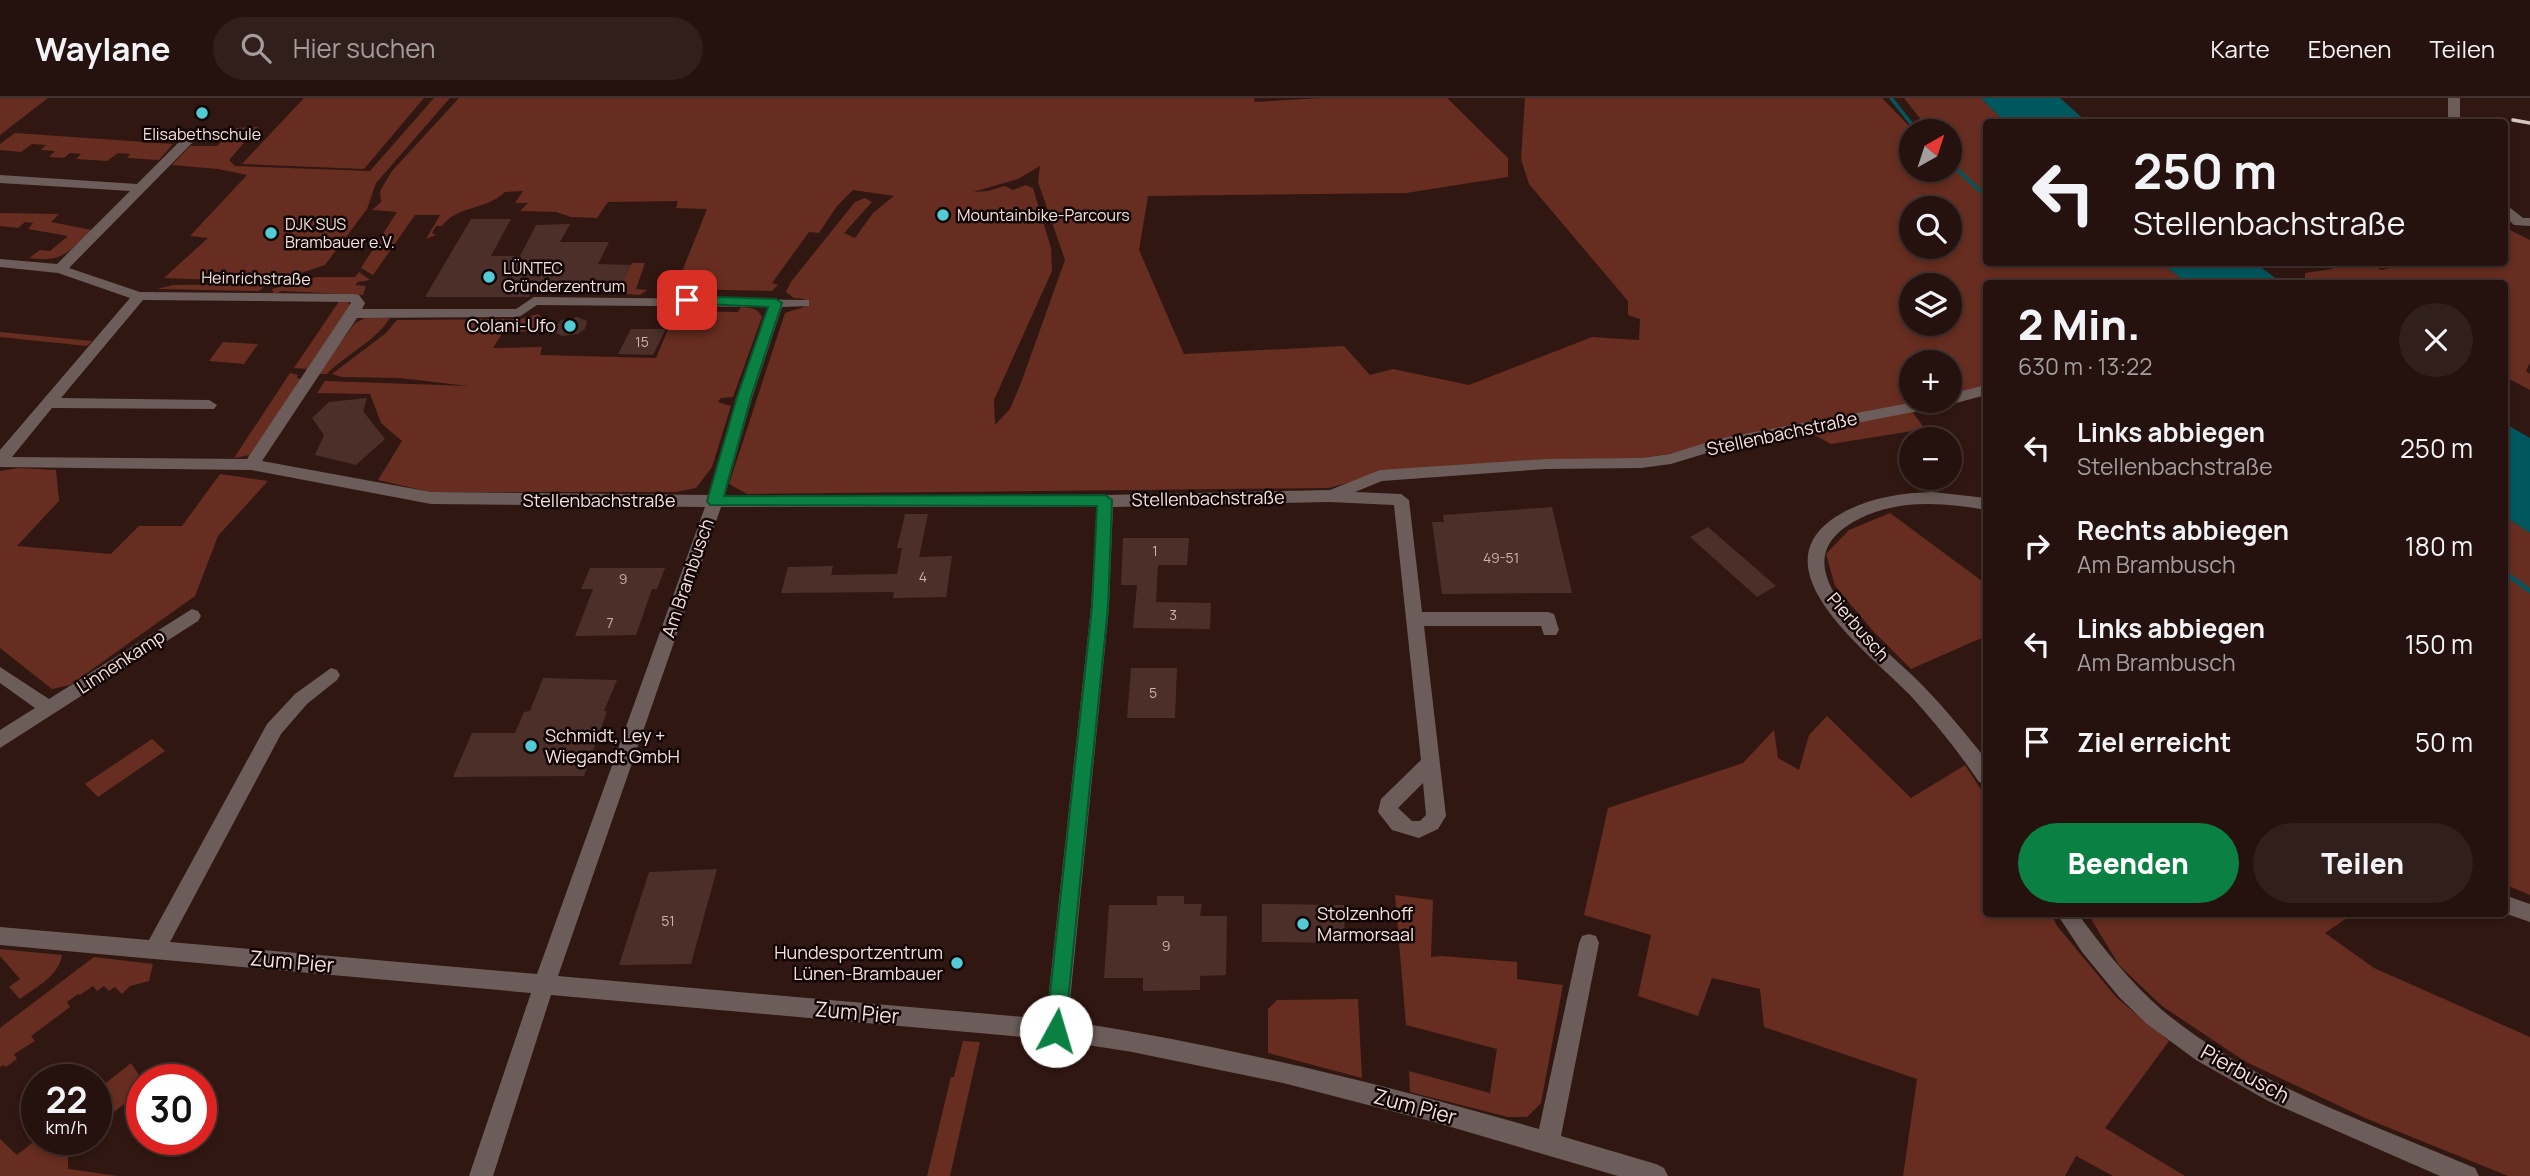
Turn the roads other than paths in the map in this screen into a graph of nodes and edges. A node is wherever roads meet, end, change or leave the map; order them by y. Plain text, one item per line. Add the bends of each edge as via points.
1 (2454, 98) edge
2 (2454, 119) edge
3 (192, 136) dead end
4 (0, 179) edge
5 (141, 188) junction
6 (2508, 210) edge
7 (2524, 222) edge
8 (0, 263) edge
9 (60, 269) junction
10 (139, 296) junction
11 (776, 303) junction
12 (804, 303) dead end
13 (353, 314) junction
14 (1983, 391) edge
15 (1962, 396) edge
16 (49, 403) junction
17 (209, 405) dead end
18 (1899, 409) edge
19 (0, 461) edge
20 (251, 465) junction
21 (1329, 496) junction
22 (1105, 500) junction
23 (715, 501) junction
24 (1983, 504) edge
25 (192, 616) dead end
26 (1414, 620) junction
27 (1550, 630) dead end
28 (0, 674) edge
29 (331, 675) dead end
30 (49, 708) junction
31 (0, 740) edge
32 (1432, 763) dead end
33 (1983, 772) edge
34 (2508, 905) edge
35 (2530, 913) edge
36 (2069, 917) edge
37 (0, 936) edge
38 (1589, 943) dead end
39 (155, 949) junction
40 (545, 984) junction
41 (1056, 1031) junction
42 (1548, 1142) junction
43 (481, 1176) edge
44 (1656, 1176) edge
45 (2466, 1176) edge

1 - 2 street
3 - 5 street
4 - 5 street
5 - 9 street
6 - 7 street
8 - 9 street, Heinrichstraße
9 - 10 street, Heinrichstraße
10 - 13 street, Heinrichstraße via 344,297 358,303
10 - 16 street
11 - 12 street
11 - 13 street via 534,301 519,313
11 - 23 street, Am Brambusch
13 - 20 street
14 - 15 street, Stellenbachstraße
16 - 17 street
16 - 19 street
18 - 21 street, Stellenbachstraße via 1718,444 1671,460 1380,476
19 - 20 street, Stellenbachstraße
20 - 23 street, Stellenbachstraße via 431,498
21 - 22 street, Stellenbachstraße
21 - 26 street, Stellenbachstraße via 1401,500
22 - 23 street, Stellenbachstraße
22 - 41 street via 1100,607
23 - 40 street, Am Brambusch
24 - 33 street, Pierbusch via 1946,498 1875,505 1824,534 1816,549 1815,565 1820,582 1844,617 1936,712
25 - 30 street, Linnenkamp
26 - 27 street via 1548,619
26 - 32 street, Stellenbachstraße
28 - 30 street
29 - 39 street via 274,729
30 - 31 street, Linnenkamp
34 - 35 street
36 - 45 street, Pierbusch via 2140,1003 2201,1050 2290,1100
37 - 39 street, Zum Pier
38 - 42 street
39 - 40 street, Zum Pier
40 - 41 street, Zum Pier
40 - 43 street, Am Brambusch
41 - 42 street, Zum Pier via 1145,1042 1236,1062
42 - 44 street, Zum Pier

